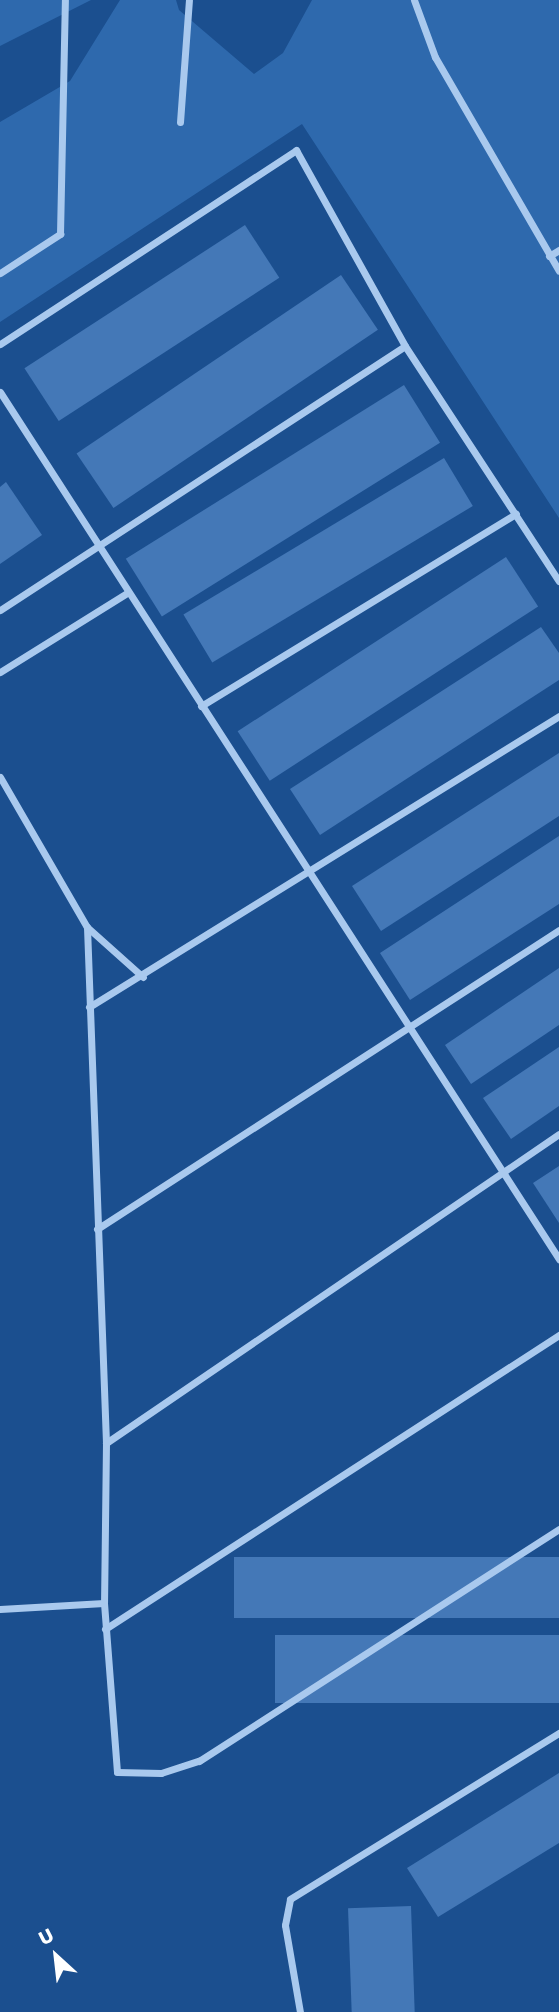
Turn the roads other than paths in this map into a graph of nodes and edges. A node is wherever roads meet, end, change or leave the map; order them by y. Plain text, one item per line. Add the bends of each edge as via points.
1 (65, 0) edge
2 (189, 0) edge
3 (414, 0) edge
4 (180, 122) dead end
5 (559, 250) edge
6 (549, 256) junction
7 (559, 271) edge
8 (0, 273) edge
9 (0, 344) edge
10 (405, 346) junction
11 (0, 391) edge
12 (516, 514) junction
13 (100, 547) junction
14 (559, 581) edge
15 (127, 593) junction
16 (0, 610) edge
17 (0, 672) edge
18 (201, 706) junction
19 (559, 716) edge
20 (0, 777) edge
21 (308, 869) junction
22 (87, 927) junction
23 (559, 930) edge
24 (144, 977) junction
25 (89, 1007) junction
26 (408, 1024) junction
27 (559, 1134) edge
28 (502, 1170) junction
29 (97, 1229) junction
30 (559, 1259) edge
31 (559, 1335) edge
32 (106, 1443) junction
33 (559, 1529) edge
34 (104, 1603) junction
35 (0, 1609) edge
36 (105, 1629) junction
37 (559, 1733) edge
38 (300, 2012) edge

1 - 8 street via 60,234
2 - 4 street
3 - 6 street via 435,57
5 - 6 street
6 - 7 street
9 - 10 street via 295,149
10 - 12 street
10 - 13 street
11 - 13 street
12 - 14 street
12 - 18 street
13 - 15 street
13 - 16 street
15 - 17 street
15 - 18 street
18 - 21 street
19 - 21 street
20 - 22 street
21 - 24 street
21 - 26 street
22 - 24 street
22 - 25 street
23 - 26 street
24 - 25 street
25 - 29 street
26 - 28 street
26 - 29 street
27 - 28 street
28 - 30 street
28 - 32 street
29 - 32 street
31 - 36 street
32 - 34 street
33 - 36 street via 199,1761 161,1773 133,1777 117,1772 112,1760
34 - 35 street
34 - 36 street
37 - 38 street via 290,1899 285,1925

